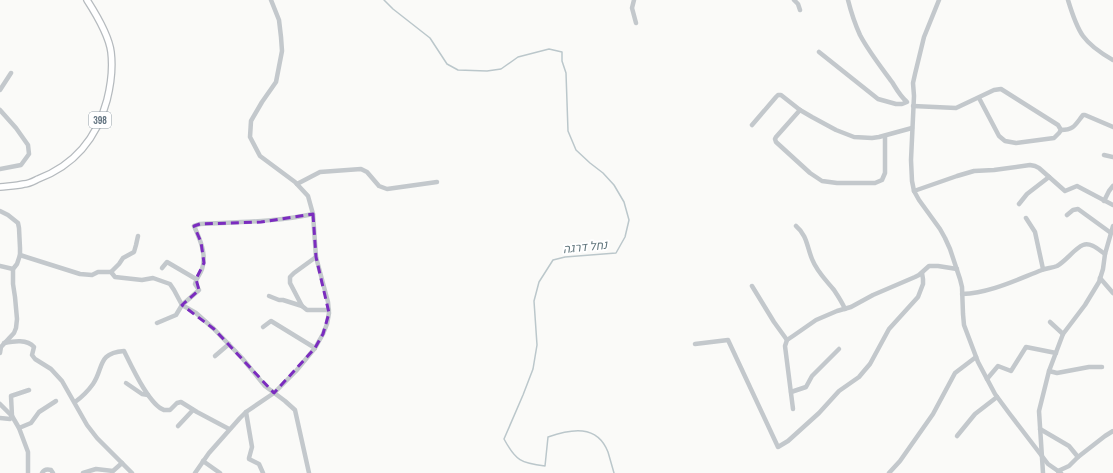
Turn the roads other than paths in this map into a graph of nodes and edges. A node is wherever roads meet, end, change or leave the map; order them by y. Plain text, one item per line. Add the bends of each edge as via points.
1 (87, 0) edge
2 (270, 0) edge
3 (634, 0) edge
4 (794, 0) edge
5 (848, 0) edge
6 (939, 0) edge
7 (1068, 0) edge
8 (800, 10) dead end
9 (636, 23) dead end
10 (819, 52) dead end
11 (1113, 60) edge
12 (11, 73) dead end
13 (0, 90) edge
14 (979, 98) junction
15 (913, 106) junction
16 (0, 110) edge
17 (800, 110) junction
18 (752, 125) dead end
19 (1113, 127) edge
20 (912, 128) junction
21 (1061, 130) junction
22 (885, 136) junction
23 (1104, 155) dead end
24 (1113, 157) edge
25 (0, 169) edge
26 (1049, 177) junction
27 (437, 182) dead end
28 (297, 184) junction
29 (1113, 186) edge
30 (0, 187) edge
31 (914, 191) junction
32 (1104, 201) junction
33 (1019, 204) dead end
34 (1113, 205) edge
35 (0, 211) edge
36 (313, 214) junction
37 (1067, 215) dead end
38 (1026, 218) dead end
39 (796, 226) dead end
40 (1113, 226) edge
41 (1111, 233) junction
42 (138, 236) dead end
43 (1105, 254) junction
44 (20, 255) junction
45 (316, 257) junction
46 (0, 266) edge
47 (162, 268) dead end
48 (13, 269) junction
49 (957, 269) junction
50 (1043, 269) junction
51 (111, 272) junction
52 (922, 273) junction
53 (1100, 278) junction
54 (196, 279) junction
55 (752, 286) dead end
56 (1113, 293) edge
57 (962, 294) junction
58 (269, 296) dead end
59 (182, 305) junction
60 (302, 306) junction
61 (845, 309) junction
62 (329, 310) junction
63 (1050, 322) dead end
64 (157, 323) dead end
65 (263, 327) dead end
66 (1063, 334) junction
67 (787, 340) junction
68 (4, 343) junction
69 (229, 344) junction
70 (695, 344) dead end
71 (315, 348) junction
72 (839, 349) dead end
73 (0, 352) edge
74 (1056, 353) junction
75 (215, 356) dead end
76 (976, 357) junction
77 (1102, 367) dead end
78 (1049, 371) junction
79 (987, 378) junction
80 (126, 383) dead end
81 (29, 390) dead end
82 (791, 392) junction
83 (274, 393) junction
84 (148, 395) junction
85 (997, 397) junction
86 (56, 401) dead end
87 (75, 402) junction
88 (0, 404) edge
89 (793, 409) dead end
90 (193, 410) junction
91 (246, 412) junction
92 (12, 416) junction
93 (0, 418) edge
94 (178, 426) dead end
95 (19, 428) junction
96 (229, 429) junction
97 (1040, 429) junction
98 (1113, 431) edge
99 (957, 436) dead end
100 (1042, 457) junction
101 (1078, 457) junction
102 (203, 461) junction
103 (122, 463) junction
104 (1060, 472) edge
105 (28, 473) edge
106 (42, 473) edge
107 (53, 473) edge
108 (83, 473) edge
109 (132, 473) edge
110 (195, 473) edge
111 (220, 473) edge
112 (263, 473) edge
113 (309, 473) edge
114 (889, 473) edge
115 (1044, 473) edge

1 - 30 main road, 398 via 102,27 111,51 110,89 96,130 85,147 69,163 49,175 25,184
2 - 28 street via 278,20 282,51 276,82 251,121 250,137 260,156
3 - 9 street via 632,8
4 - 8 street
5 - 10 street via 854,20 870,52 907,102 896,104 878,99
6 - 15 street via 920,49 913,83
7 - 11 street via 1075,21 1086,40
12 - 13 street
14 - 15 street via 956,108
14 - 21 street via 999,88 1002,89 1058,125
14 - 21 street via 1004,141 1016,143 1054,138
15 - 20 street
16 - 25 street via 28,145 29,154 21,165
17 - 18 street via 782,95 778,96
17 - 22 street via 854,137
17 - 22 street via 775,139 810,173 822,180 837,183 875,183 882,180 885,173
19 - 21 street via 1083,115 1071,129
20 - 22 street
20 - 31 street via 911,170
23 - 24 street
26 - 31 street via 1039,168 1030,165 974,171
26 - 32 street via 1065,190 1077,186
26 - 33 street via 1027,194
27 - 28 street via 387,189 379,186 361,169 320,172
28 - 36 street via 308,196
29 - 32 street
31 - 49 street via 945,238
32 - 34 street
35 - 44 street via 18,223
36 - 45 street
36 - 54 street via 261,222 194,226 201,242 204,263
37 - 41 street via 1078,209
38 - 50 street via 1035,232
39 - 61 street via 803,233 814,265
40 - 41 street
41 - 43 street
42 - 51 street via 134,252 123,258
43 - 50 street via 1088,244 1079,247 1056,266
43 - 53 street
44 - 48 street
44 - 51 street via 80,274
45 - 60 street via 290,277 290,283
45 - 62 street
46 - 48 street
47 - 54 street via 167,262
48 - 68 street via 16,328
49 - 52 street via 933,265
49 - 57 street
50 - 57 street via 985,291
51 - 59 street via 115,278 153,278 170,284
52 - 61 street
52 - 70 street via 923,284 918,297 889,329 870,364 859,377 778,447 728,340
53 - 56 street
53 - 66 street via 1085,305
54 - 59 street via 195,284 199,290
55 - 67 street
57 - 76 street via 964,325
58 - 60 street
59 - 64 street via 176,315
59 - 69 street via 200,317
60 - 62 street via 307,310
61 - 67 street via 816,320
62 - 71 street via 327,324
63 - 66 street
65 - 71 street via 271,321
66 - 74 street
67 - 82 street via 785,346
68 - 73 street
68 - 87 street via 21,341 32,345 32,355 35,359 51,369
69 - 75 street
69 - 83 street
71 - 83 street
72 - 82 street via 812,376 806,387
74 - 78 street
74 - 79 street via 1026,347 1011,371 998,366
76 - 79 street
76 - 114 street via 955,373 933,414
77 - 78 street via 1057,373
78 - 97 street via 1039,411
79 - 85 street
80 - 84 street
81 - 92 street via 11,396
82 - 89 street
83 - 91 street
83 - 113 street via 296,414
84 - 87 street via 124,351 112,352 103,361 93,384
84 - 90 street via 164,410 170,410 181,402
85 - 99 street via 975,414
85 - 100 street
86 - 95 street via 39,412 31,423
87 - 103 street via 87,425
88 - 92 street
90 - 94 street
90 - 96 street
91 - 96 street
91 - 112 street via 252,447 249,458 259,464
92 - 93 street via 10,419
92 - 95 street
95 - 105 street via 28,452
96 - 102 street
97 - 100 street
97 - 101 street via 1069,446
98 - 101 street
100 - 104 street
100 - 115 street
101 - 104 street
102 - 110 street
102 - 111 street
103 - 108 street via 113,471 96,469
103 - 109 street
106 - 107 street via 47,469

